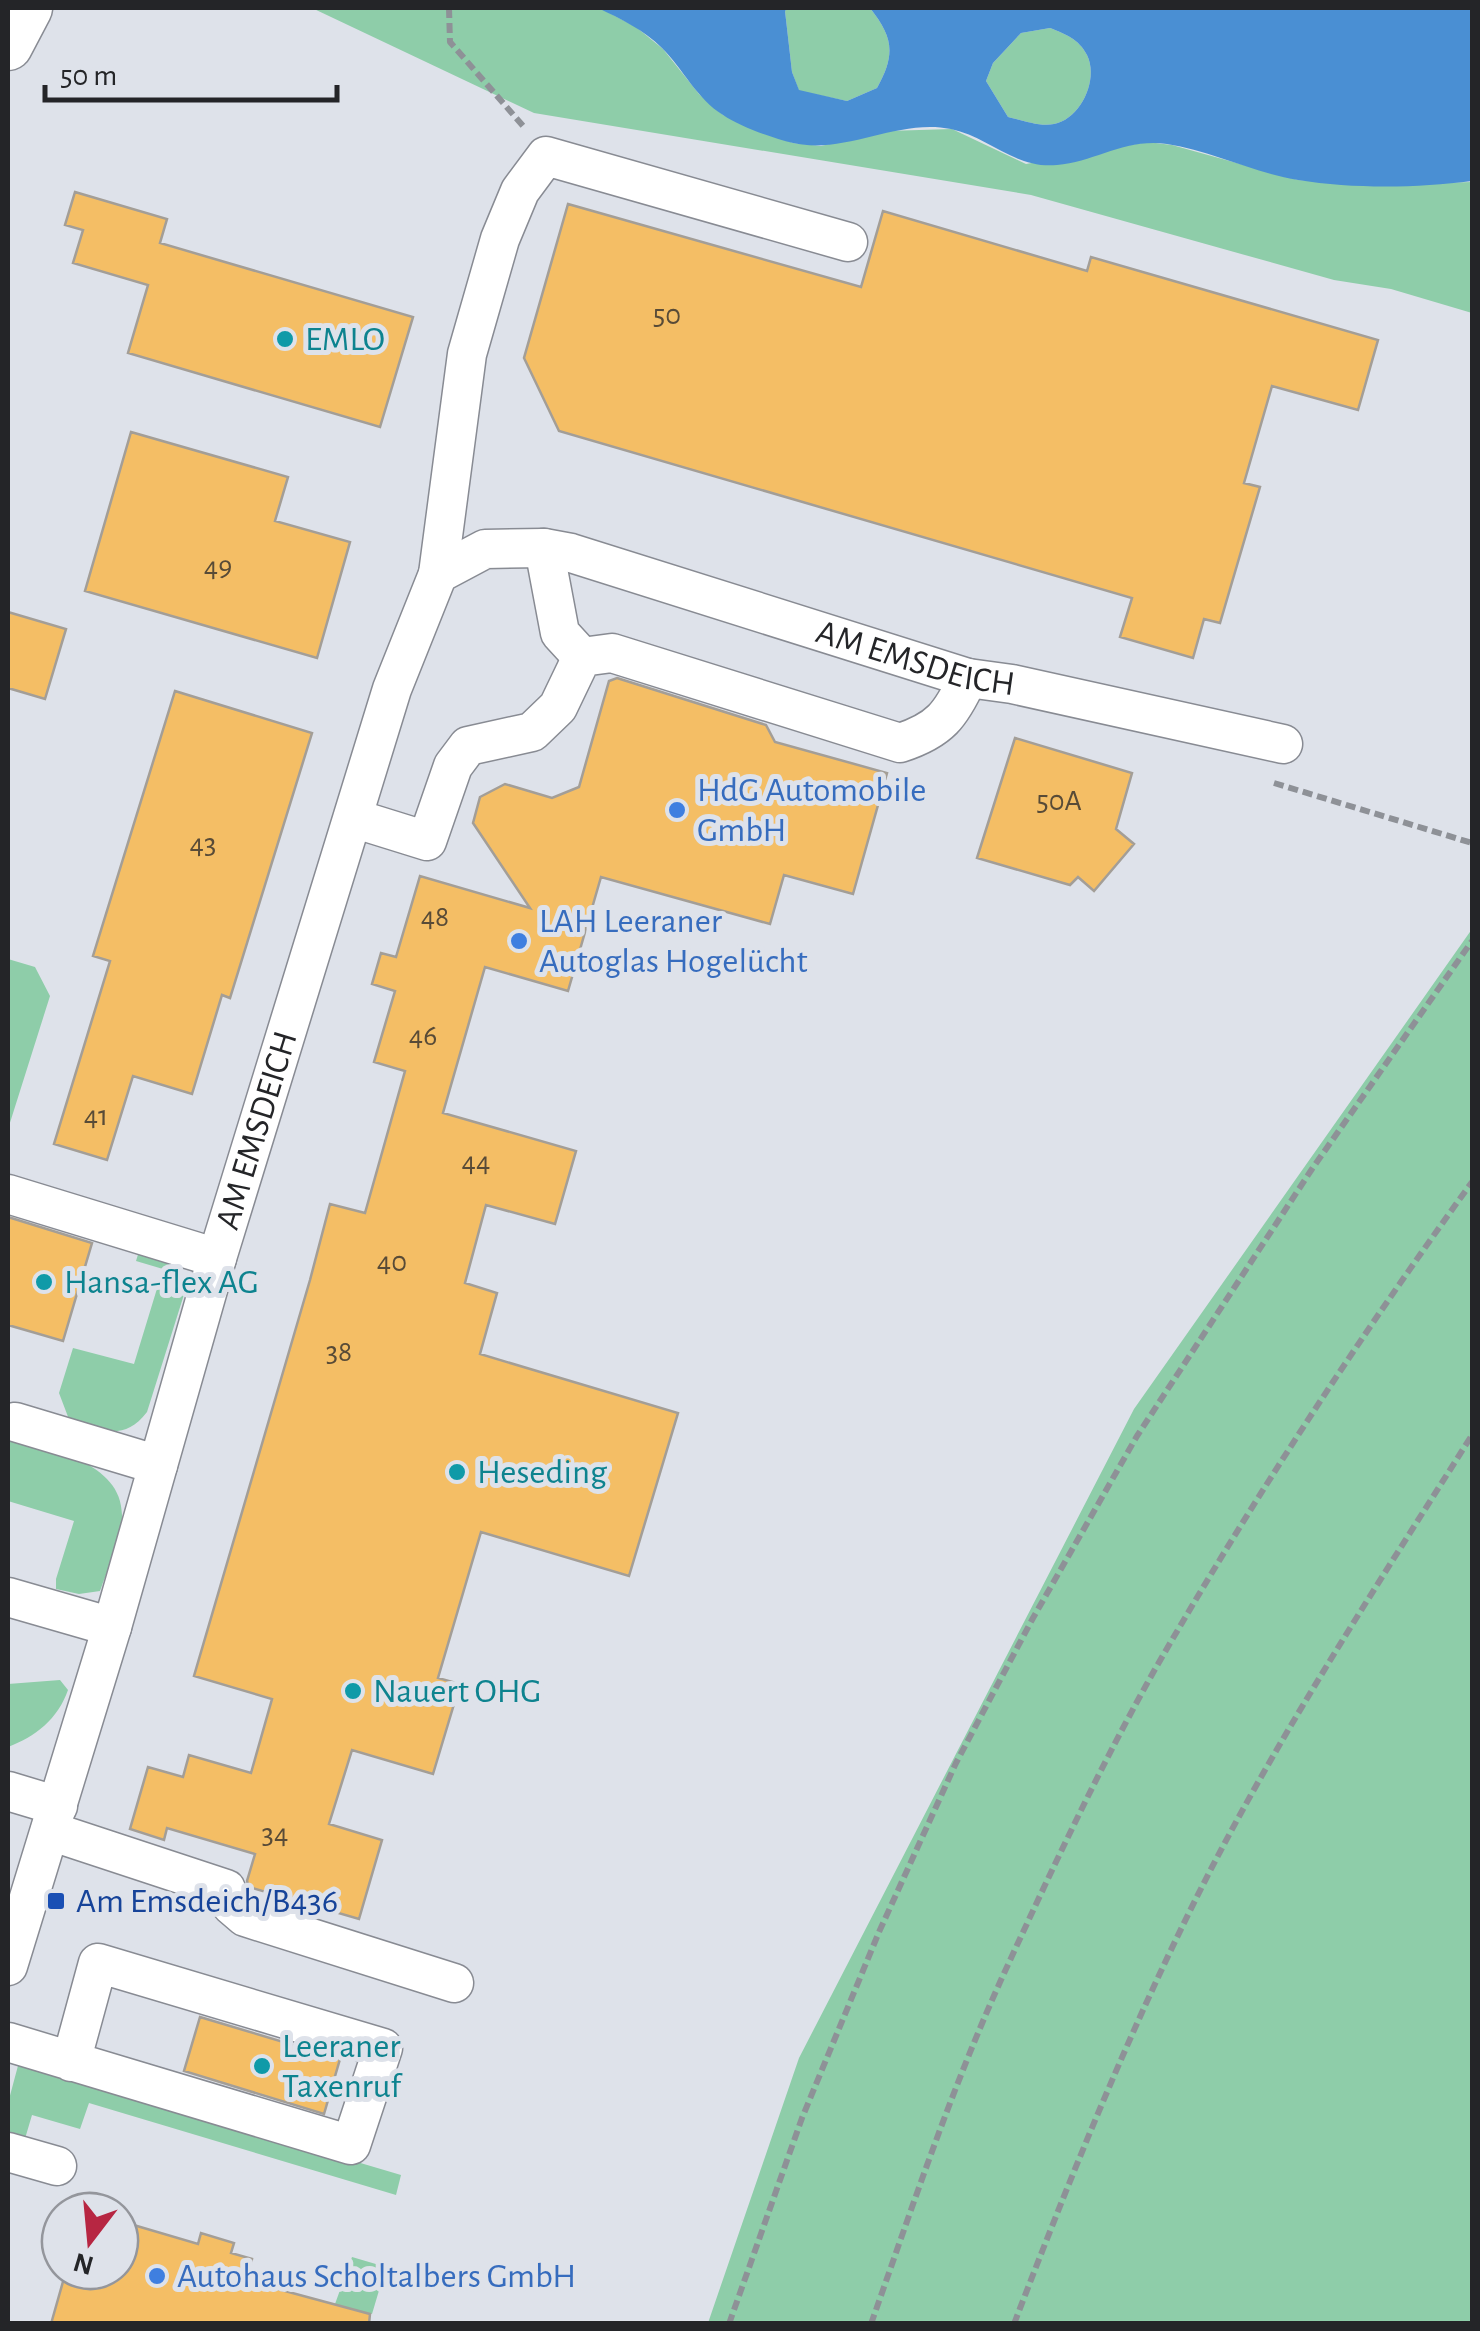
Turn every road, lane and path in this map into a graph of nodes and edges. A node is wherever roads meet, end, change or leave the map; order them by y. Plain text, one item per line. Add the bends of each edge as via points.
1 (28, 8) edge
2 (449, 8) edge
3 (8, 46) edge
4 (546, 156) junction
5 (848, 242) dead end
6 (544, 548) junction
7 (438, 574) junction
8 (582, 657) junction
9 (968, 678) junction
10 (1283, 744) dead end
11 (353, 818) junction
12 (1472, 941) edge
13 (1472, 1182) edge
14 (8, 1194) edge
15 (217, 1258) junction
16 (32, 1427) dead end
17 (1472, 1435) edge
18 (158, 1465) junction
19 (8, 1597) edge
20 (112, 1627) junction
21 (8, 1791) edge
22 (54, 1818) junction
23 (8, 1966) edge
24 (454, 1983) dead end
25 (8, 2042) edge
26 (71, 2062) junction
27 (8, 2152) edge
28 (57, 2166) dead end
29 (729, 2324) edge
30 (871, 2324) edge
31 (1014, 2324) edge

1 - 3 main road
2 - 4 path via 450,42
4 - 5 street
4 - 7 street, AM EMSDEICH via 520,192 500,239 467,354
6 - 7 street, AM EMSDEICH via 485,549
6 - 8 street via 560,633
6 - 9 street, AM EMSDEICH
7 - 11 street, AM EMSDEICH via 392,689
8 - 9 street via 612,653 900,743 926,735 953,711
8 - 11 street via 558,707 532,732 468,746 453,766 427,840
9 - 10 street, AM EMSDEICH
11 - 15 street, AM EMSDEICH
12 - 29 path via 1136,1436 1024,1634 879,1932 802,2118
13 - 30 path via 1256,1500 1153,1673 1004,1973
14 - 15 street
15 - 18 street, AM EMSDEICH
16 - 18 street
17 - 31 path via 1289,1728 1210,1870 1137,2023
18 - 20 street, AM EMSDEICH
19 - 20 street
20 - 22 street, AM EMSDEICH
21 - 22 street
22 - 23 street, AM EMSDEICH
22 - 24 street via 226,1889 230,1905 245,1917
25 - 26 street
26 - 26 street via 351,2145 383,2048 98,1963
27 - 28 street

